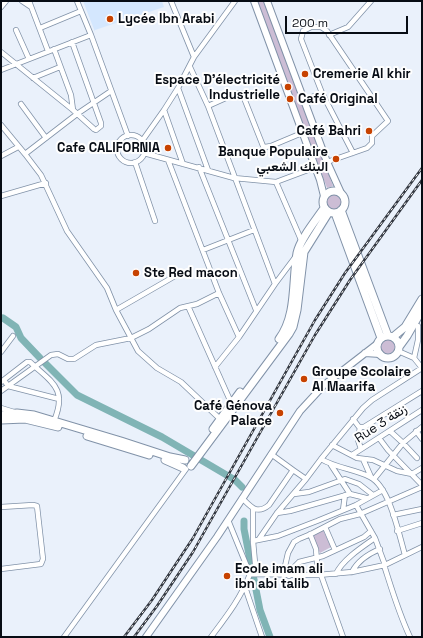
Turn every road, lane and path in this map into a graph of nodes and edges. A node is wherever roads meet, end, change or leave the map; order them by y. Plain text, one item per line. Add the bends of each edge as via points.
1 (6, 1) edge
2 (22, 1) edge
3 (29, 1) edge
4 (77, 1) edge
5 (171, 1) edge
6 (235, 1) edge
7 (254, 1) edge
8 (267, 1) edge
9 (371, 1) edge
10 (1, 7) edge
11 (31, 7) junction
12 (81, 11) junction
13 (40, 28) junction
14 (16, 30) dead end
15 (91, 35) junction
16 (329, 35) junction
17 (72, 42) junction
18 (54, 49) junction
19 (48, 51) junction
20 (1, 52) edge
21 (194, 57) junction
22 (29, 59) junction
23 (16, 64) junction
24 (190, 67) junction
25 (60, 68) junction
26 (1, 70) edge
27 (33, 78) junction
28 (178, 88) junction
29 (111, 91) junction
30 (322, 93) junction
31 (304, 100) junction
32 (21, 104) dead end
33 (93, 104) junction
34 (208, 106) junction
35 (73, 110) junction
36 (164, 110) junction
37 (77, 114) junction
38 (1, 125) edge
39 (302, 134) junction
40 (128, 136) junction
41 (46, 138) junction
42 (142, 140) junction
43 (18, 146) junction
44 (144, 153) junction
45 (353, 153) junction
46 (25, 154) junction
47 (1, 156) edge
48 (168, 160) junction
49 (135, 162) junction
50 (327, 162) junction
51 (183, 164) junction
52 (199, 167) junction
53 (316, 167) junction
54 (208, 170) junction
55 (234, 178) junction
56 (276, 182) junction
57 (46, 184) junction
58 (341, 193) junction
59 (1, 196) edge
60 (324, 196) junction
61 (332, 211) junction
62 (155, 221) dead end
63 (254, 230) junction
64 (228, 241) junction
65 (302, 242) junction
66 (203, 250) junction
67 (297, 254) junction
68 (175, 276) dead end
69 (275, 284) junction
70 (219, 293) junction
71 (422, 299) edge
72 (188, 306) junction
73 (116, 310) junction
74 (256, 310) junction
75 (422, 310) edge
76 (417, 326) edge
77 (13, 336) dead end
78 (238, 337) junction
79 (131, 338) junction
80 (385, 339) junction
81 (420, 339) edge
82 (422, 348) edge
83 (398, 349) junction
84 (416, 350) junction
85 (1, 352) edge
86 (365, 353) junction
87 (380, 354) junction
88 (414, 358) junction
89 (35, 367) junction
90 (215, 367) junction
91 (422, 368) edge
92 (2, 381) edge
93 (8, 386) junction
94 (1, 391) edge
95 (422, 391) edge
96 (59, 399) junction
97 (233, 401) junction
98 (1, 408) edge
99 (422, 410) edge
100 (17, 413) junction
101 (1, 415) edge
102 (220, 419) junction
103 (353, 419) junction
104 (1, 420) edge
105 (54, 421) junction
106 (360, 427) junction
107 (422, 427) edge
108 (390, 431) junction
109 (416, 431) junction
110 (379, 438) junction
111 (422, 439) edge
112 (403, 443) junction
113 (332, 445) junction
114 (200, 450) junction
115 (361, 450) junction
116 (271, 454) junction
117 (352, 455) junction
118 (393, 456) junction
119 (417, 458) dead end
120 (321, 459) junction
121 (363, 459) junction
122 (189, 463) junction
123 (331, 465) junction
124 (384, 466) junction
125 (422, 468) edge
126 (293, 470) junction
127 (412, 474) junction
128 (373, 478) junction
129 (306, 479) junction
130 (341, 480) junction
131 (422, 486) edge
132 (383, 490) junction
133 (294, 494) junction
134 (350, 494) junction
135 (345, 495) junction
136 (373, 495) junction
137 (242, 498) junction
138 (366, 498) junction
139 (389, 501) junction
140 (356, 505) junction
141 (1, 508) edge
142 (252, 508) junction
143 (422, 509) edge
144 (343, 510) junction
145 (277, 513) junction
146 (360, 514) junction
147 (393, 515) junction
148 (228, 520) junction
149 (422, 524) edge
150 (325, 527) junction
151 (371, 531) junction
152 (398, 531) junction
153 (310, 534) junction
154 (375, 538) junction
155 (260, 539) junction
156 (254, 541) junction
157 (422, 547) edge
158 (380, 549) junction
159 (335, 550) junction
160 (405, 555) junction
161 (317, 558) junction
162 (384, 565) junction
163 (1, 569) edge
164 (352, 572) junction
165 (253, 574) junction
166 (336, 574) junction
167 (283, 575) junction
168 (320, 575) junction
169 (289, 576) junction
170 (245, 587) junction
171 (64, 637) edge
172 (146, 637) edge
173 (211, 637) edge
174 (262, 637) edge
175 (343, 637) edge
176 (410, 637) edge

1 - 10 street
2 - 11 street
3 - 11 street
4 - 12 street
5 - 21 street
6 - 21 street
7 - 39 street
8 - 31 street
9 - 16 street via 348,27
11 - 13 street
12 - 13 street
12 - 15 street
13 - 19 street
14 - 22 street
15 - 17 street
15 - 29 street
16 - 30 street via 324,28 316,26 306,28 301,34
16 - 45 street via 388,121 372,136 371,144 367,148
17 - 18 street
17 - 33 street
18 - 19 street
18 - 25 street
19 - 22 street
20 - 23 street
21 - 24 street
22 - 23 street
23 - 26 street
23 - 27 street
24 - 28 street
24 - 34 street
25 - 27 street
25 - 35 street via 71,95
27 - 35 street
28 - 36 street
28 - 54 street
29 - 33 street
29 - 40 street
30 - 31 street
30 - 45 street
31 - 50 street
32 - 41 street
33 - 37 street
33 - 37 street via 101,123 96,130
34 - 39 street via 242,93 265,147
34 - 55 street
35 - 37 street
36 - 42 street
36 - 51 street
37 - 41 street
38 - 43 street
39 - 53 street
40 - 42 street via 136,136
40 - 49 street via 120,141 117,152 124,161
41 - 46 street
42 - 44 street
43 - 46 street
43 - 47 street
44 - 48 street
44 - 49 street via 141,159
45 - 50 street
46 - 57 street
48 - 51 street
48 - 66 street
49 - 62 street
50 - 58 street
51 - 52 street
52 - 54 street
52 - 64 street
53 - 56 street
53 - 60 street
54 - 55 street
55 - 56 street
55 - 63 street
56 - 65 street
57 - 59 street
57 - 73 street via 67,231 107,288
58 - 60 main road via 331,191
58 - 61 main road via 345,202
60 - 61 main road via 322,203
61 - 65 main road
61 - 80 main road
61 - 114 main road via 304,252 293,327
63 - 64 street
63 - 69 street
64 - 66 street
64 - 74 street
65 - 67 main road
66 - 70 street
67 - 69 street
67 - 97 main road via 293,295 284,332
68 - 73 street
69 - 74 street
70 - 72 street
70 - 78 street
71 - 80 main road via 405,327
72 - 79 street via 180,308
72 - 90 street
73 - 79 street
74 - 78 street
75 - 76 main road
76 - 81 street
76 - 83 main road
77 - 85 street
78 - 90 street
79 - 89 street via 96,345 74,359 58,354 51,355
79 - 102 street via 143,356 181,382
80 - 83 main road via 397,341
80 - 86 street
80 - 87 main road via 377,348
81 - 84 street
82 - 84 street
83 - 87 main road via 389,358
83 - 88 street
84 - 88 street
86 - 87 street
86 - 116 street via 317,391 296,416
88 - 91 street
89 - 92 street via 29,362
89 - 93 street
89 - 96 street via 49,377
90 - 97 street via 229,398
91 - 103 street via 372,400
92 - 93 street
93 - 94 street
93 - 96 street
95 - 106 street via 364,427
96 - 105 street
97 - 102 main road
98 - 100 street
99 - 108 street, Rue 3 زنقة
100 - 101 main road
100 - 105 main road
102 - 114 main road
103 - 106 street
103 - 113 street
104 - 122 main road via 25,419 39,422 172,462
105 - 122 main road
106 - 115 street via 358,440
107 - 109 street
108 - 110 street, Rue 3 زنقة
108 - 112 street
109 - 111 street
109 - 112 street
110 - 115 street, Rue 3 زنقة
110 - 118 street
112 - 118 street
112 - 119 street
113 - 117 street
113 - 120 street
114 - 122 main road
115 - 117 street, Rue 3 زنقة
116 - 126 street
116 - 137 street
117 - 121 street
118 - 124 street
118 - 127 street
120 - 123 street
120 - 129 street
121 - 124 street via 373,460
121 - 128 street
122 - 171 street
123 - 128 street via 354,470
123 - 130 street
124 - 127 street
124 - 128 street
125 - 127 street
126 - 129 street
126 - 142 street via 265,509
127 - 131 street
128 - 132 street
129 - 133 street
130 - 133 street via 310,492
130 - 134 street
130 - 136 street via 359,484
131 - 139 street
132 - 136 street
132 - 139 street
133 - 145 street
134 - 135 street
134 - 138 street
135 - 144 street
135 - 145 street
136 - 138 street
137 - 142 street
137 - 148 street
138 - 140 street
139 - 146 street
139 - 147 street
140 - 144 street
140 - 146 street
141 - 163 street via 37,506 43,560 41,564
142 - 156 street
143 - 147 street
144 - 155 street via 278,536
145 - 155 street
146 - 150 street via 340,519
146 - 151 street
147 - 152 street
148 - 165 street
148 - 172 street
149 - 152 street
150 - 153 street
150 - 159 street
151 - 154 street
151 - 159 street via 364,537
152 - 160 street
153 - 161 street
153 - 167 street via 291,546
154 - 158 street
154 - 166 street via 338,567
155 - 156 street
156 - 165 street
157 - 160 street
158 - 162 street
158 - 164 street via 362,559
159 - 161 street
160 - 162 street
161 - 168 street
161 - 169 street via 299,562
162 - 164 street
162 - 176 street
164 - 166 street
165 - 167 street
165 - 170 street
166 - 168 street
167 - 169 street
168 - 169 street
168 - 175 street
170 - 173 street
170 - 174 street

